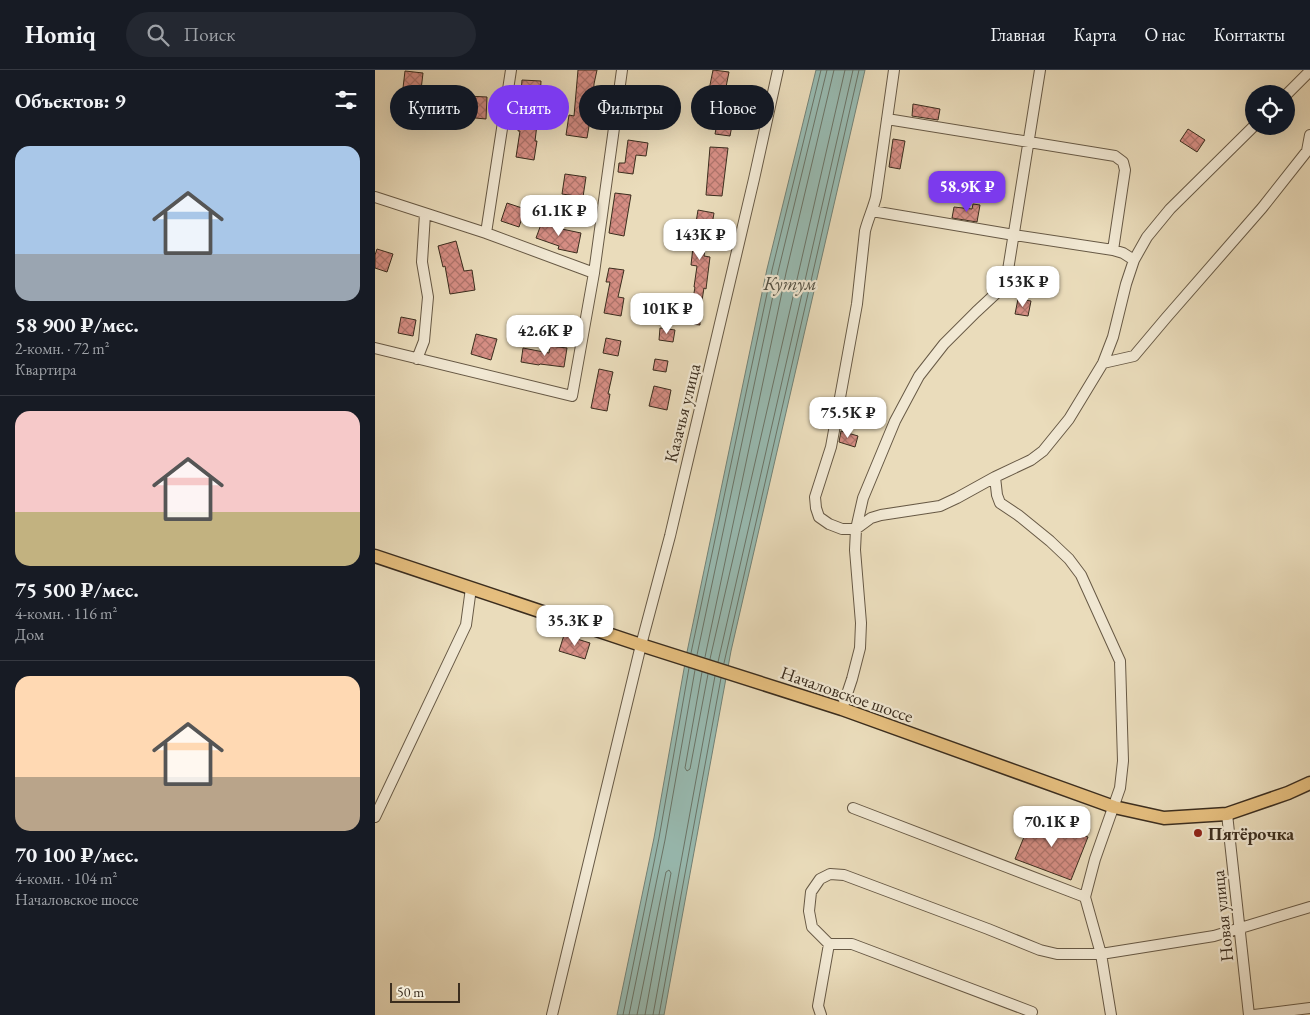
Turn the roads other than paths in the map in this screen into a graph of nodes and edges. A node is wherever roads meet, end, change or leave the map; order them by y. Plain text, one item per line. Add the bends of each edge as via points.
1 (511, 70) edge
2 (622, 70) edge
3 (779, 70) edge
4 (894, 70) edge
5 (1040, 70) edge
6 (1308, 74) edge
7 (1295, 86) edge
8 (1310, 88) edge
9 (887, 119) junction
10 (1245, 135) edge
11 (1310, 135) edge
12 (1029, 141) junction
13 (375, 197) edge
14 (872, 211) junction
15 (425, 214) junction
16 (487, 233) junction
17 (1014, 235) junction
18 (1113, 250) junction
19 (1134, 260) junction
20 (594, 273) junction
21 (375, 348) edge
22 (417, 358) junction
23 (1103, 363) junction
24 (995, 476) junction
25 (856, 528) junction
26 (375, 556) edge
27 (471, 588) junction
28 (641, 645) junction
29 (842, 709) junction
30 (1310, 782) edge
31 (1114, 807) junction
32 (853, 808) dead end
33 (1227, 814) junction
34 (375, 817) edge
35 (1085, 897) junction
36 (1310, 907) edge
37 (1239, 929) junction
38 (829, 944) junction
39 (1101, 954) junction
40 (1310, 1008) edge
41 (1032, 1012) dead end
42 (552, 1015) edge
43 (821, 1015) edge
44 (1111, 1015) edge
45 (1249, 1015) edge
46 (1254, 1015) edge

1 - 16 street
2 - 20 street
3 - 28 street, Казачья улица via 670,536
4 - 9 street
5 - 12 street
6 - 7 street
6 - 8 street
9 - 12 street
9 - 14 street
10 - 19 street via 1170,209 1147,237
11 - 23 street via 1307,151 1263,208 1134,356
12 - 17 street
12 - 18 street via 1115,156 1123,162 1125,170
13 - 15 street
14 - 17 street
14 - 25 street via 865,231 857,304 831,447 815,497 819,517 842,529
15 - 16 street
15 - 22 street via 422,262 428,297 423,341
16 - 20 street
17 - 18 street
17 - 25 street via 1005,285 945,344 919,376 895,422 863,498
18 - 19 street
19 - 23 street
20 - 22 street via 572,396
21 - 22 street
23 - 24 street via 1069,419 1043,450 1031,460
24 - 25 street via 940,506 881,515
24 - 31 street via 1000,503 1050,541 1081,575 1120,661 1123,762
25 - 29 street via 860,648
26 - 27 main road, Началовское шоссе
27 - 28 main road, Началовское шоссе
27 - 34 street via 466,625
28 - 29 main road, Началовское шоссе
28 - 42 street, Казачья улица
29 - 31 main road, Началовское шоссе
30 - 33 main road, Началовское шоссе
31 - 33 main road, Началовское шоссе via 1164,818
31 - 35 street
32 - 35 street
33 - 37 street, Новая улица
35 - 39 street
36 - 37 street
37 - 39 street
37 - 45 street, Новая улица
38 - 39 street via 812,928 809,911 811,892 819,879 830,874 844,876 1040,950 1057,954
38 - 41 street via 852,944
38 - 43 street via 818,1006
39 - 44 street
40 - 46 street

